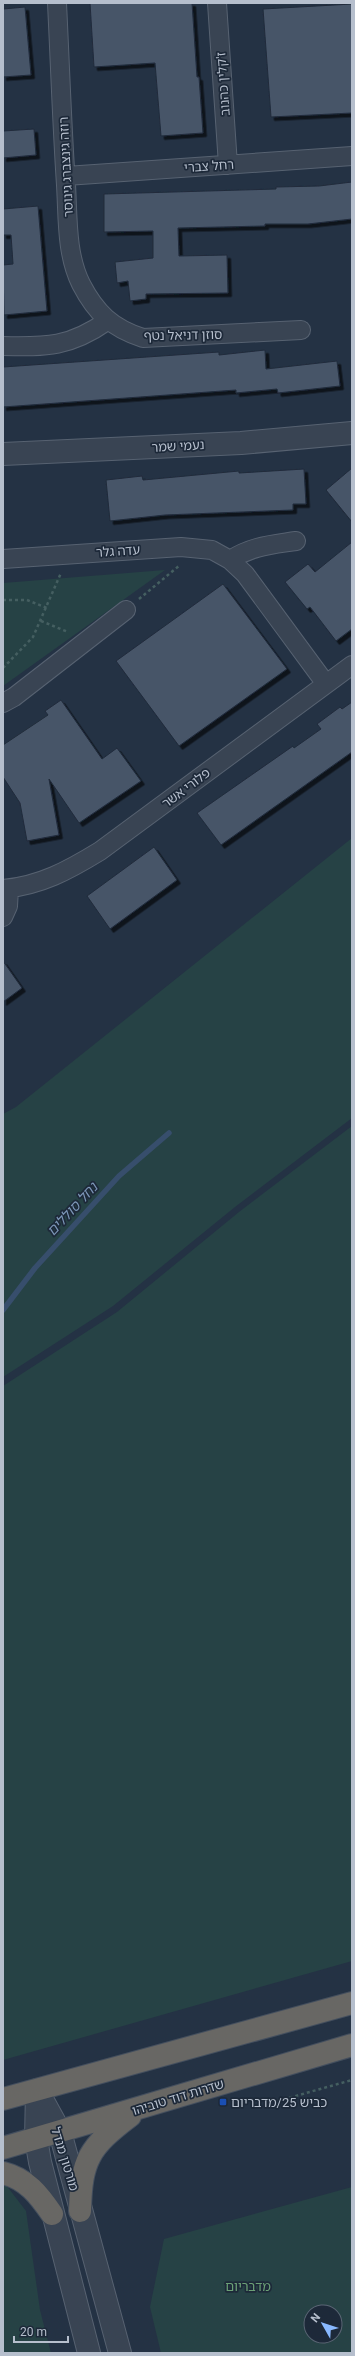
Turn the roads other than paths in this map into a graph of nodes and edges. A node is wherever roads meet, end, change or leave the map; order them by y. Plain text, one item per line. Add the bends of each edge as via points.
1 (57, 3) edge
2 (217, 3) edge
3 (352, 156) edge
4 (228, 165) junction
5 (66, 176) junction
6 (107, 321) junction
7 (301, 330) dead end
8 (3, 346) edge
9 (352, 433) edge
10 (3, 454) edge
11 (296, 541) dead end
12 (3, 560) edge
13 (230, 560) junction
14 (126, 610) road end
15 (352, 665) edge
16 (326, 684) junction
17 (3, 703) edge
18 (6, 889) edge
19 (3, 917) edge
20 (352, 2003) edge
21 (352, 2045) edge
22 (37, 2090) junction
23 (3, 2099) edge
24 (139, 2109) junction
25 (60, 2132) junction
26 (36, 2139) junction
27 (3, 2148) edge
28 (3, 2173) edge
29 (80, 2211) junction
30 (52, 2214) junction
31 (89, 2353) edge
32 (120, 2353) edge

1 - 5 street, רוזה גינצברג גינוסר
2 - 4 street, ז'קלין כהנוב
3 - 4 street, רחל צברי
4 - 5 street, רחל צברי
5 - 6 street, רוזה גינצברג גינוסר via 70,244 74,264 81,283
6 - 7 street, סוזן דניאל נטף via 143,338
6 - 8 street via 89,333 63,344
9 - 10 street, נעמי שמר via 240,443
11 - 13 street via 246,550
12 - 13 street, עדה גלר via 181,547 212,550
13 - 16 street, עדה גלר via 246,574
14 - 17 street
15 - 16 street, פלורי אשר
16 - 18 street, פלורי אשר via 100,851 65,872 38,883
18 - 19 street, פלורי אשר via 8,906
20 - 22 highway
21 - 24 highway, שדרות דוד טוביהו
22 - 23 highway
22 - 25 street, מורטון מנדל
22 - 26 street, מורטון מנדל
24 - 25 highway, שדרות דוד טוביהו
24 - 29 highway via 109,2132 87,2158 82,2173
25 - 26 highway, שדרות דוד טוביהו
25 - 29 street, מורטון מנדל
26 - 27 highway, שדרות דוד טוביהו
26 - 30 street, מורטון מנדל
28 - 30 highway via 26,2183 39,2194
29 - 32 street, מורטון מנדל
30 - 31 street, מורטון מנדל

